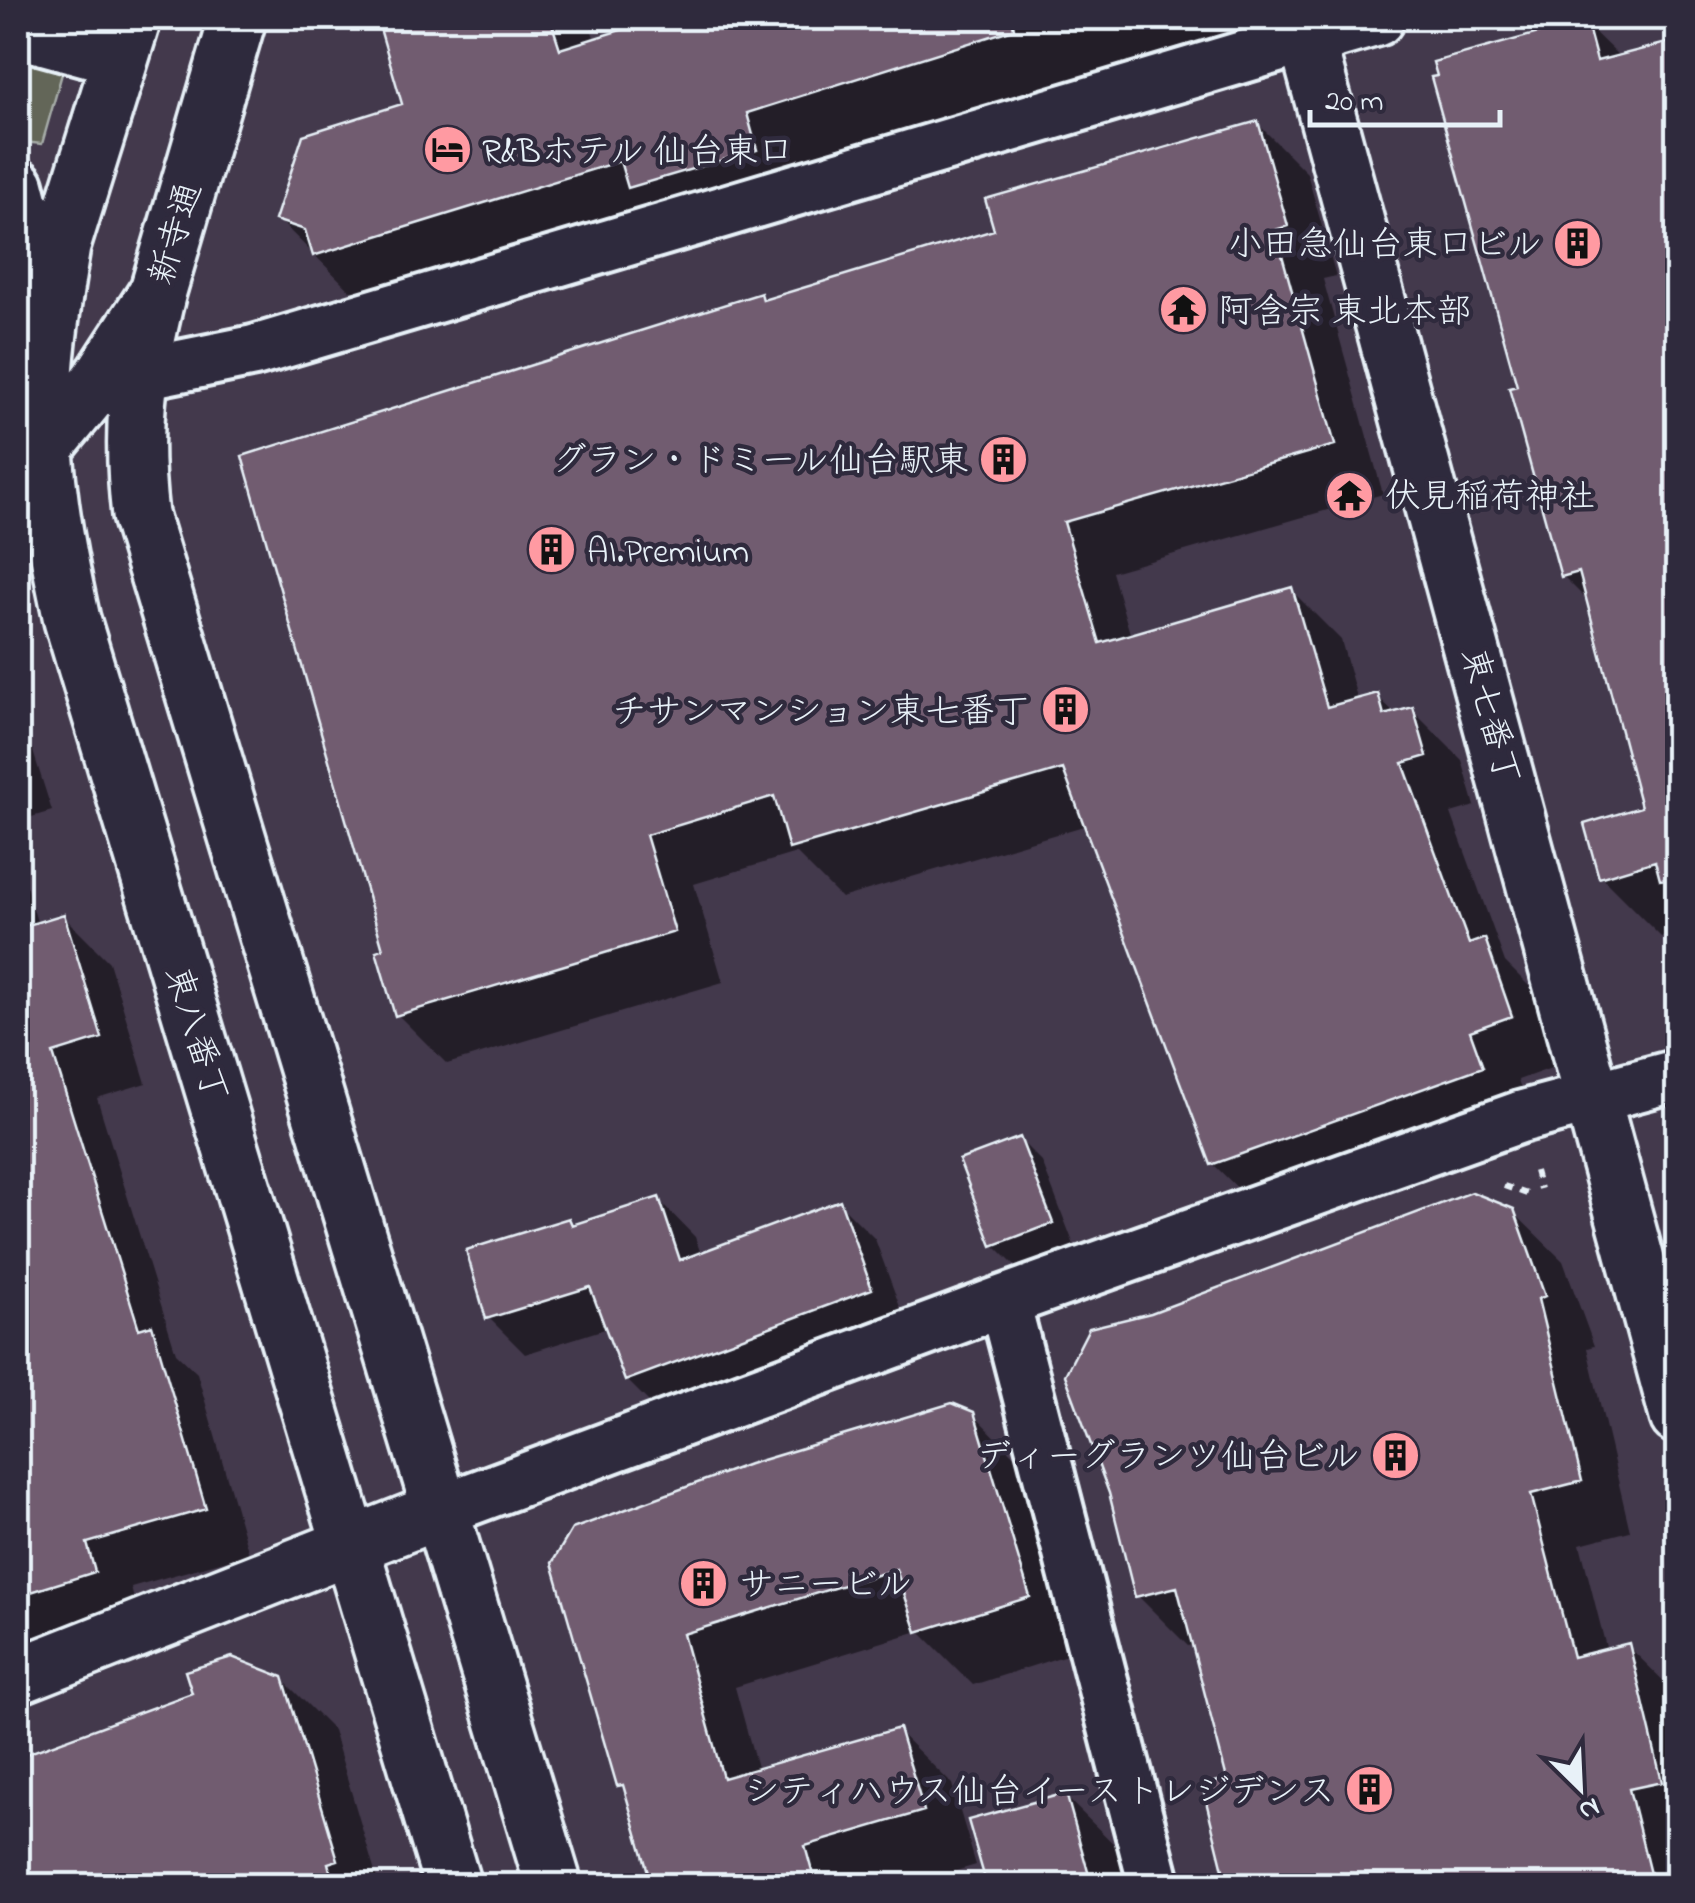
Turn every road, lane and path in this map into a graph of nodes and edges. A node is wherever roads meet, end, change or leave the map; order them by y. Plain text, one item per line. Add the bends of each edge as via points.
1 (238, 18) edge
2 (1376, 18) edge
3 (1304, 28) edge
4 (18, 32) edge
5 (127, 39) edge
6 (18, 184) edge
7 (62, 246) junction
8 (18, 326) edge
9 (118, 378) junction
10 (29, 427) edge
11 (140, 515) junction
12 (18, 572) edge
13 (72, 620) junction
14 (1678, 1075) edge
15 (1594, 1098) junction
16 (1004, 1301) junction
17 (1678, 1416) edge
18 (442, 1510) junction
19 (353, 1547) junction
20 (18, 1676) edge
21 (680, 1877) dead end
22 (453, 1886) edge
23 (554, 1886) edge
24 (654, 1886) edge
25 (1155, 1886) edge

1 - 9 street, 新寺通 via 158,292
2 - 3 street
3 - 9 street via 254,351
3 - 15 street, 東七番丁
4 - 5 street
5 - 7 street
6 - 7 street via 24,208
7 - 8 street
7 - 10 street, 東八番丁
9 - 10 street
9 - 11 street
10 - 11 street via 110,482
10 - 13 street, 東八番丁
11 - 18 street
12 - 13 street
13 - 19 street, 東八番丁
14 - 15 street
15 - 16 street via 1520,1118
15 - 17 street, 東七番丁
16 - 18 street
16 - 25 street
18 - 19 street
18 - 23 street
19 - 20 street
19 - 22 street, 東八番丁
21 - 24 path

